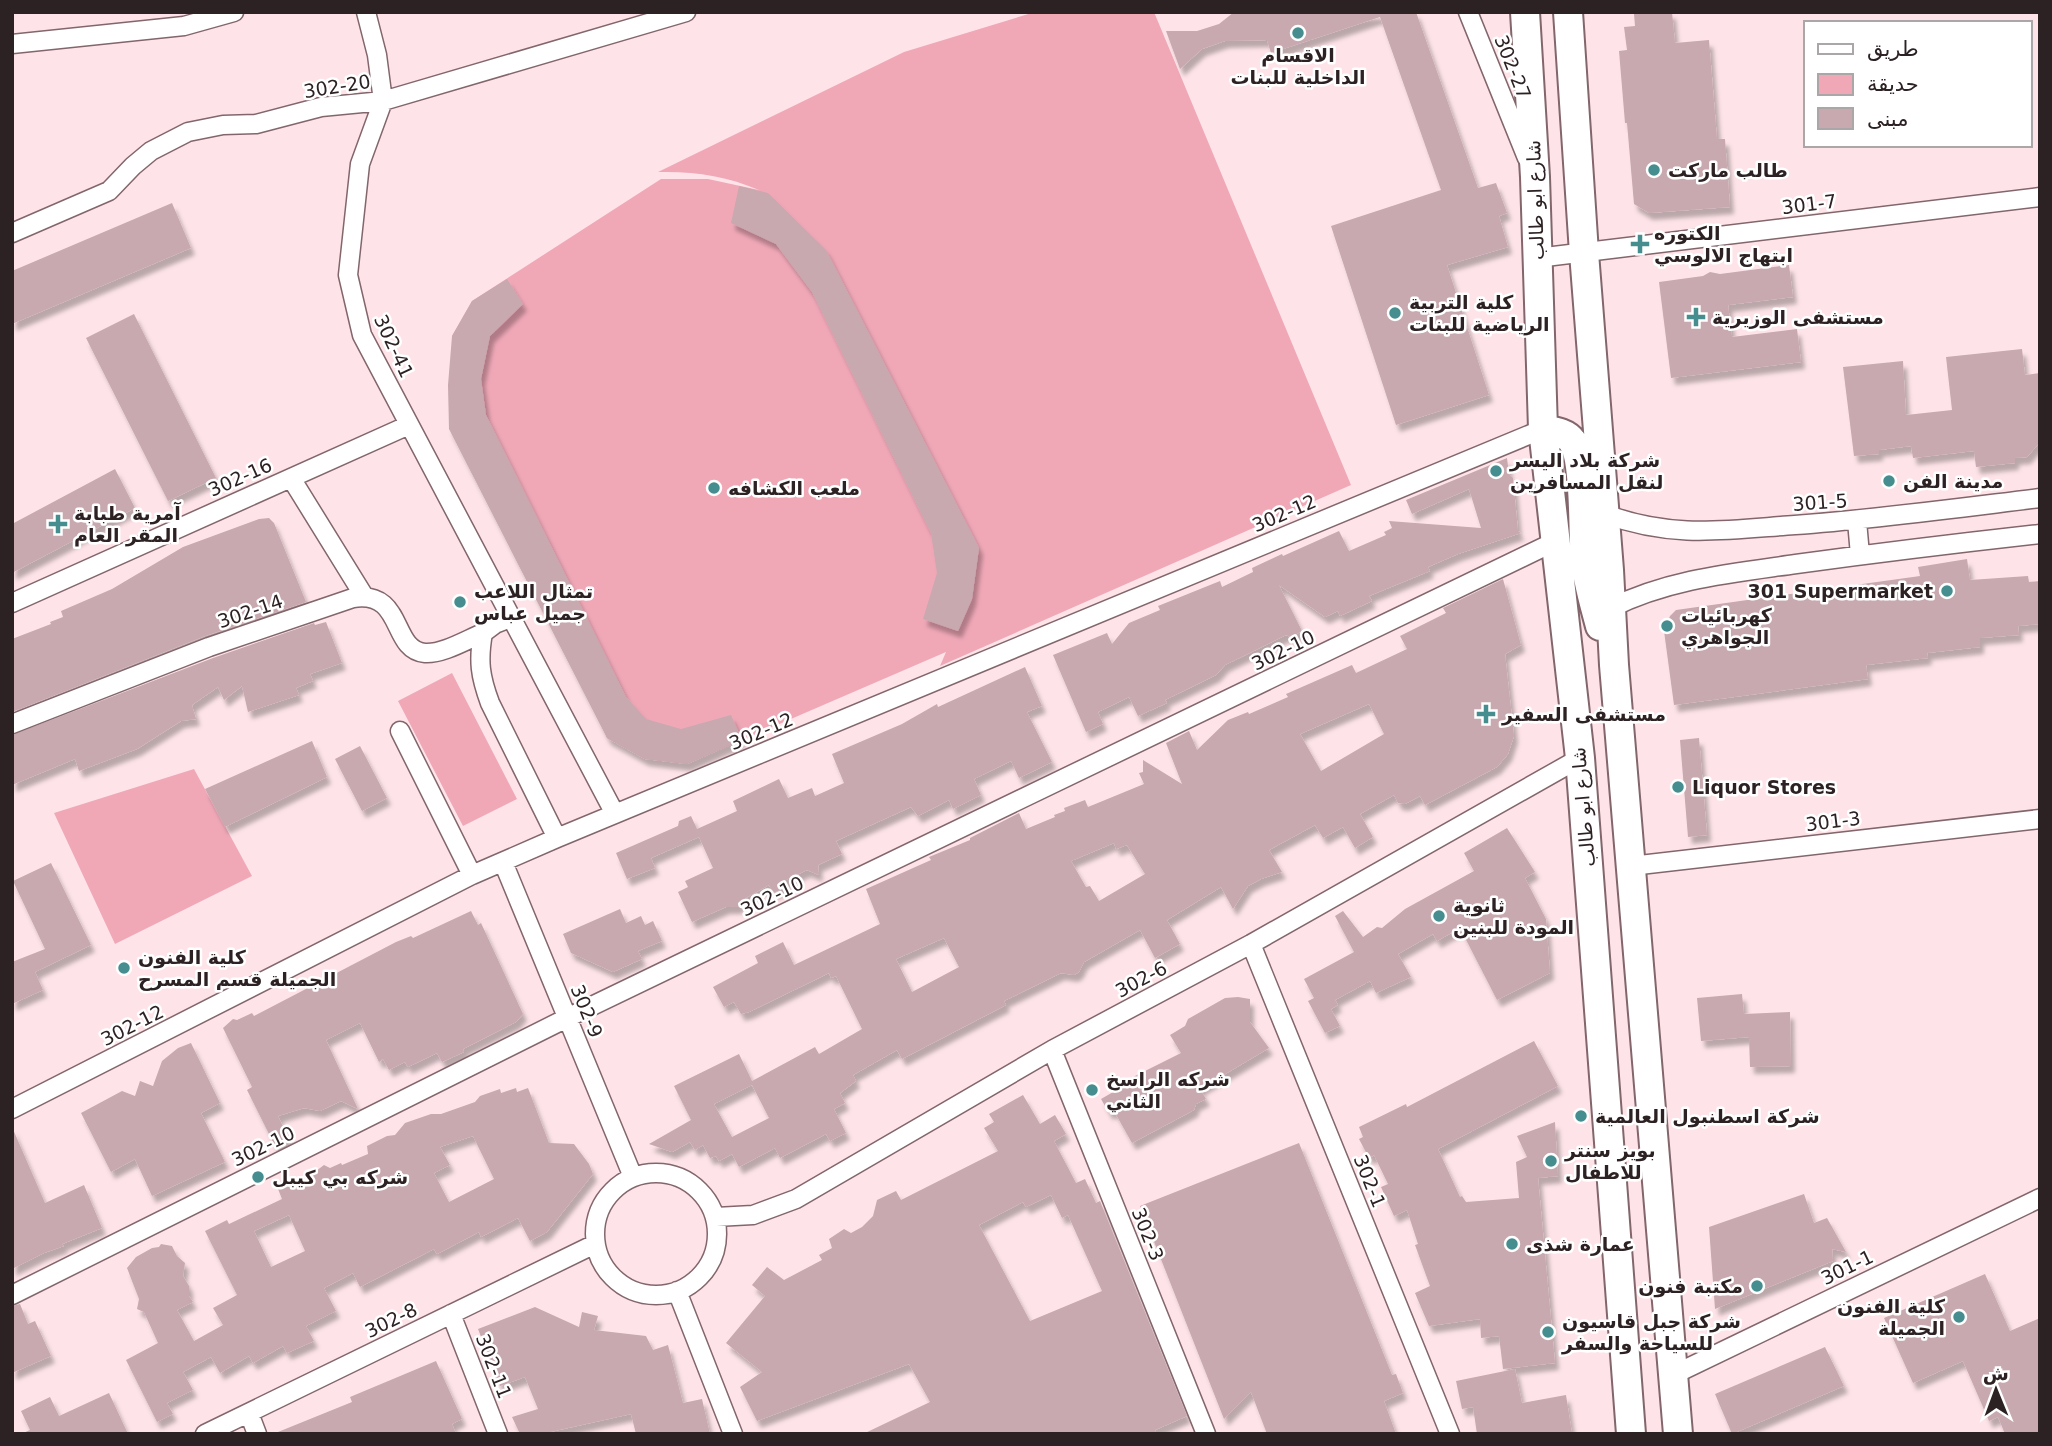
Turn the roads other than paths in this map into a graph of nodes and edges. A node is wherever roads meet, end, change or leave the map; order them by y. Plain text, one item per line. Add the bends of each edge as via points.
1 (234, 12) edge
2 (366, 12) edge
3 (686, 12) edge
4 (1468, 12) edge
5 (1525, 12) edge
6 (1568, 12) edge
7 (12, 44) edge
8 (383, 101) junction
9 (1535, 177) junction
10 (2040, 197) edge
11 (12, 233) edge
12 (1584, 253) junction
13 (1537, 258) junction
14 (409, 425) junction
15 (1543, 429) junction
16 (291, 478) junction
17 (2040, 498) edge
18 (1605, 514) junction
19 (1857, 521) junction
20 (2040, 534) edge
21 (1554, 542) junction
22 (1860, 555) junction
23 (364, 596) junction
24 (12, 603) edge
25 (1611, 608) junction
26 (510, 618) junction
27 (483, 633) junction
28 (1614, 665) junction
29 (12, 724) edge
30 (400, 732) dead end
31 (1622, 752) junction
32 (1580, 758) junction
33 (615, 814) junction
34 (2040, 818) edge
35 (557, 838) junction
36 (503, 862) junction
37 (1631, 866) junction
38 (472, 875) junction
39 (1251, 944) junction
40 (568, 1018) junction
41 (1052, 1050) junction
42 (12, 1109) edge
43 (633, 1177) junction
44 (2040, 1198) edge
45 (716, 1217) junction
46 (595, 1244) junction
47 (677, 1292) junction
48 (12, 1295) edge
49 (451, 1314) junction
50 (1673, 1375) junction
51 (249, 1413) junction
52 (205, 1434) edge
53 (257, 1434) edge
54 (498, 1434) edge
55 (733, 1434) edge
56 (1206, 1434) edge
57 (1450, 1434) edge
58 (1631, 1434) edge
59 (1678, 1434) edge

1 - 7 street via 184,26
2 - 8 street, 302-41
3 - 8 street, 302-20
4 - 9 street, 302-27
5 - 9 main road, شارع ابو طالب
6 - 12 main road
8 - 11 street, 302-20 via 321,107 256,124 188,132 151,151 109,191
8 - 14 street, 302-41 via 359,164 348,275 362,335
9 - 13 main road, شارع ابو طالب
10 - 12 street, 301-7
12 - 13 street, 301-7
12 - 18 main road
13 - 15 main road, شارع ابو طالب
14 - 16 street, 302-16
14 - 26 street, 302-41
15 - 21 main road, شارع ابو طالب
15 - 28 main road via 1564,435 1577,451 1587,571
15 - 33 street, 302-12
16 - 23 street
16 - 24 street, 302-16
17 - 19 street, 301-5
18 - 19 street, 301-5 via 1660,530 1704,532
18 - 25 main road
19 - 22 street
20 - 22 street
21 - 32 main road, شارع ابو طالب
21 - 40 street, 302-10
22 - 25 street via 1689,579
23 - 27 street via 384,603 409,645 421,652 435,652
23 - 29 street, 302-14 via 209,647
25 - 28 main road
26 - 27 street
26 - 33 street, 302-41
27 - 35 street via 481,680
28 - 31 main road
30 - 38 street
31 - 32 main road
31 - 37 main road
32 - 39 street, 302-6
32 - 58 main road, شارع ابو طالب
33 - 35 street, 302-12
34 - 37 street, 301-3
35 - 36 street, 302-12
36 - 38 street, 302-12
36 - 40 street, 302-9
37 - 50 main road
38 - 42 street, 302-12
39 - 41 street, 302-6
39 - 57 street, 302-1
40 - 43 street, 302-9
40 - 48 street, 302-10
41 - 45 street, 302-6 via 796,1199 753,1216
41 - 56 street, 302-3
43 - 45 street via 653,1172 674,1175 700,1191
43 - 46 street via 615,1188 602,1204 595,1223
44 - 50 street, 301-1
45 - 47 street via 715,1254 693,1283
46 - 47 street via 603,1264 625,1286 656,1295
46 - 49 street, 302-8
47 - 55 street
49 - 51 street, 302-8
49 - 54 street, 302-11
50 - 59 main road
51 - 52 street, 302-8
51 - 53 street

